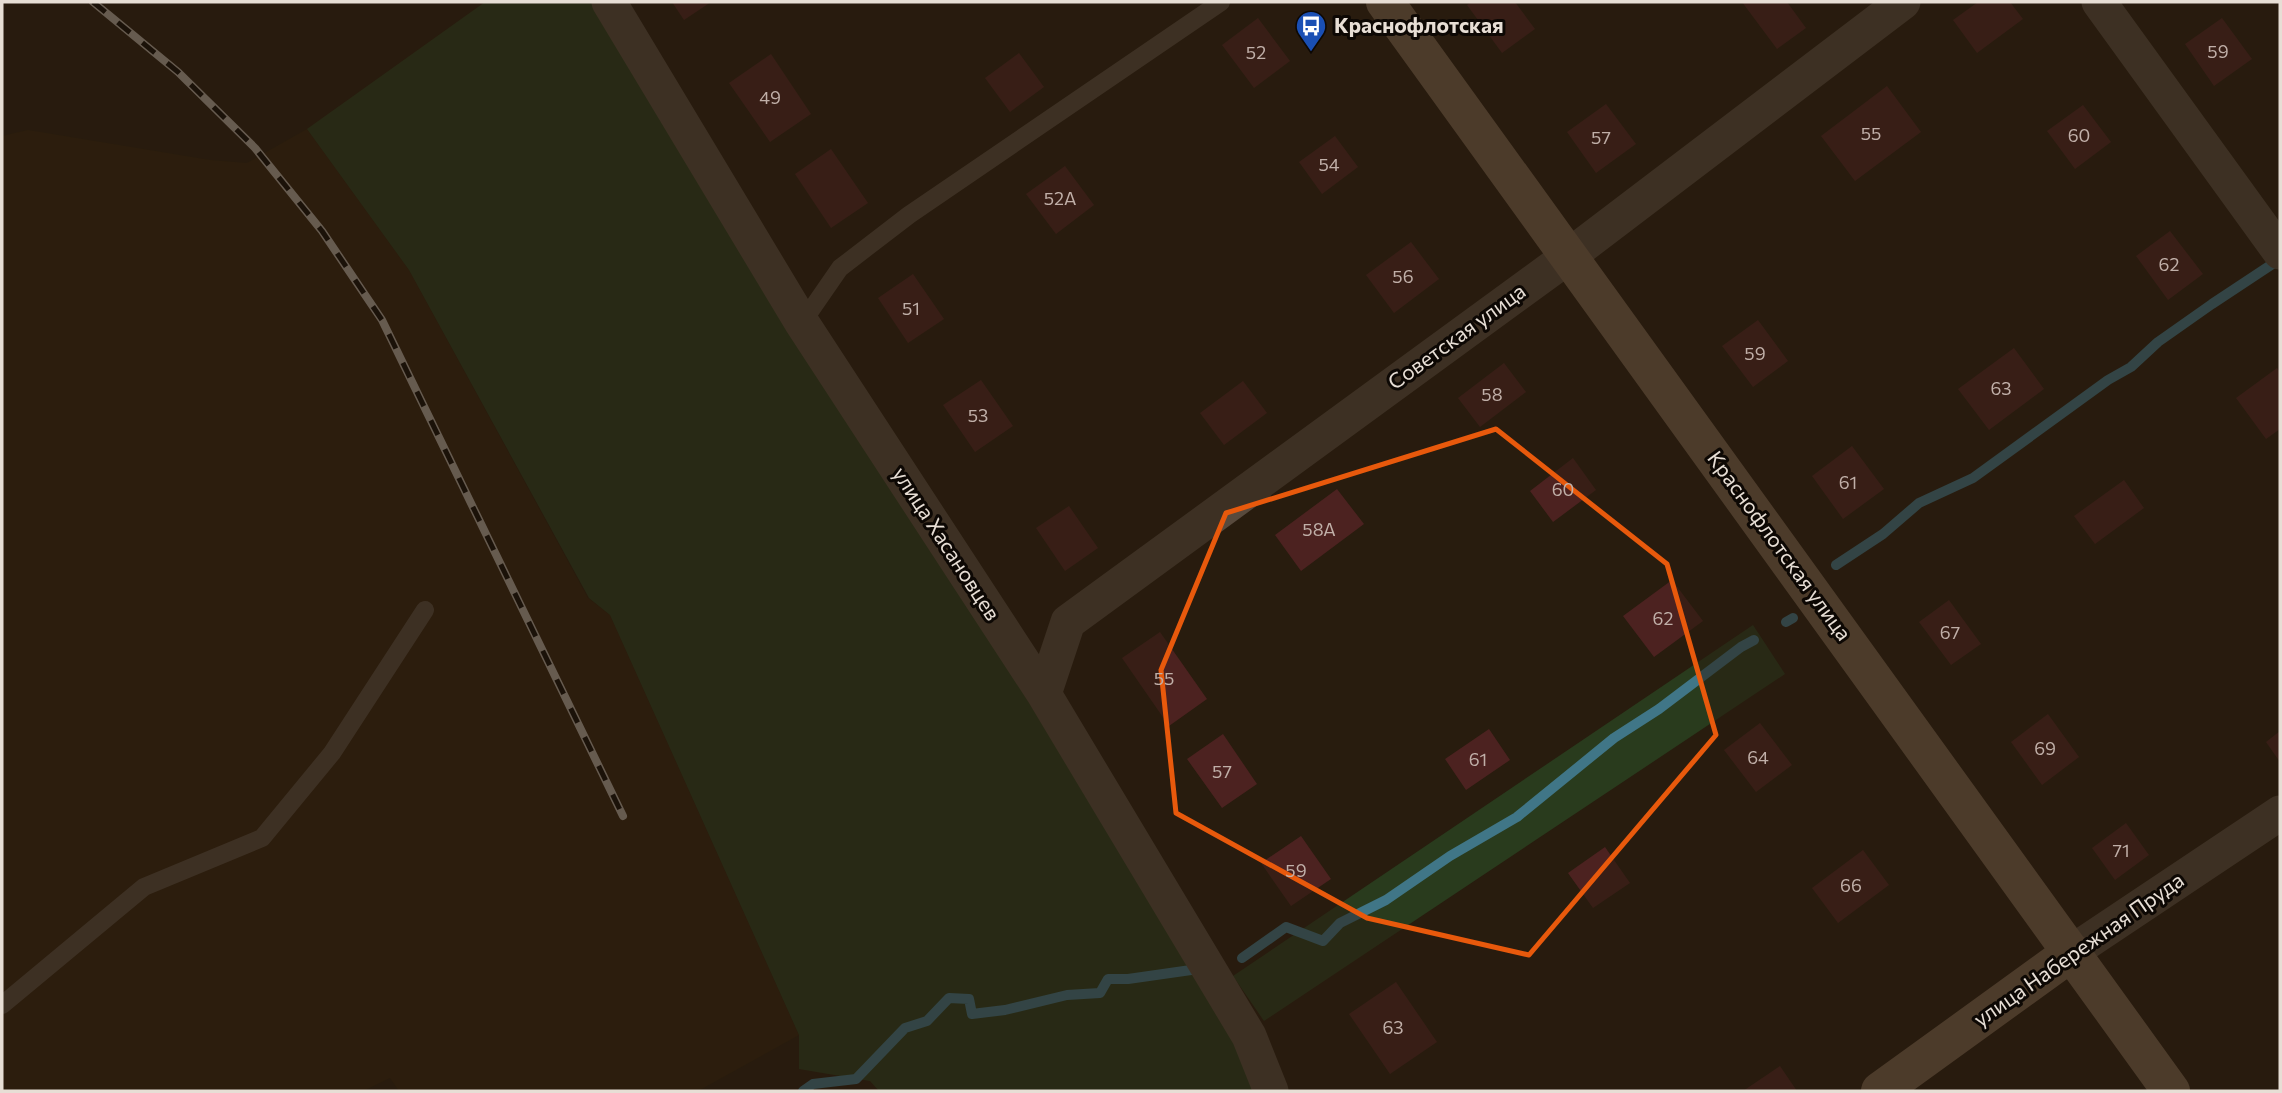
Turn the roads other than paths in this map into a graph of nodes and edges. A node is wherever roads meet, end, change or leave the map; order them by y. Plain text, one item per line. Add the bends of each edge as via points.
1 (609, 2) edge
2 (1221, 2) edge
3 (1385, 2) edge
4 (1903, 2) edge
5 (2099, 2) edge
6 (2272, 240) edge
7 (1569, 256) junction
8 (802, 323) junction
9 (425, 610) dead end
10 (1044, 694) junction
11 (2280, 813) edge
12 (2072, 952) junction
13 (2, 1005) edge
14 (1271, 1091) edge
15 (1880, 1091) edge
16 (2171, 1091) edge

1 - 8 street, улица Хасановцев
2 - 8 lane via 909,215 840,268
3 - 7 street, Краснофлотская улица
4 - 7 street, Советская улица
5 - 6 street
7 - 10 street, Советская улица via 1068,622
7 - 12 street, Краснофлотская улица
8 - 10 street, улица Хасановцев
9 - 13 lane via 332,753 262,838 144,887
10 - 14 street, улица Хасановцев via 1249,1036
11 - 12 street, улица Набережная Пруда
12 - 15 street, улица Набережная Пруда
12 - 16 street, Краснофлотская улица

